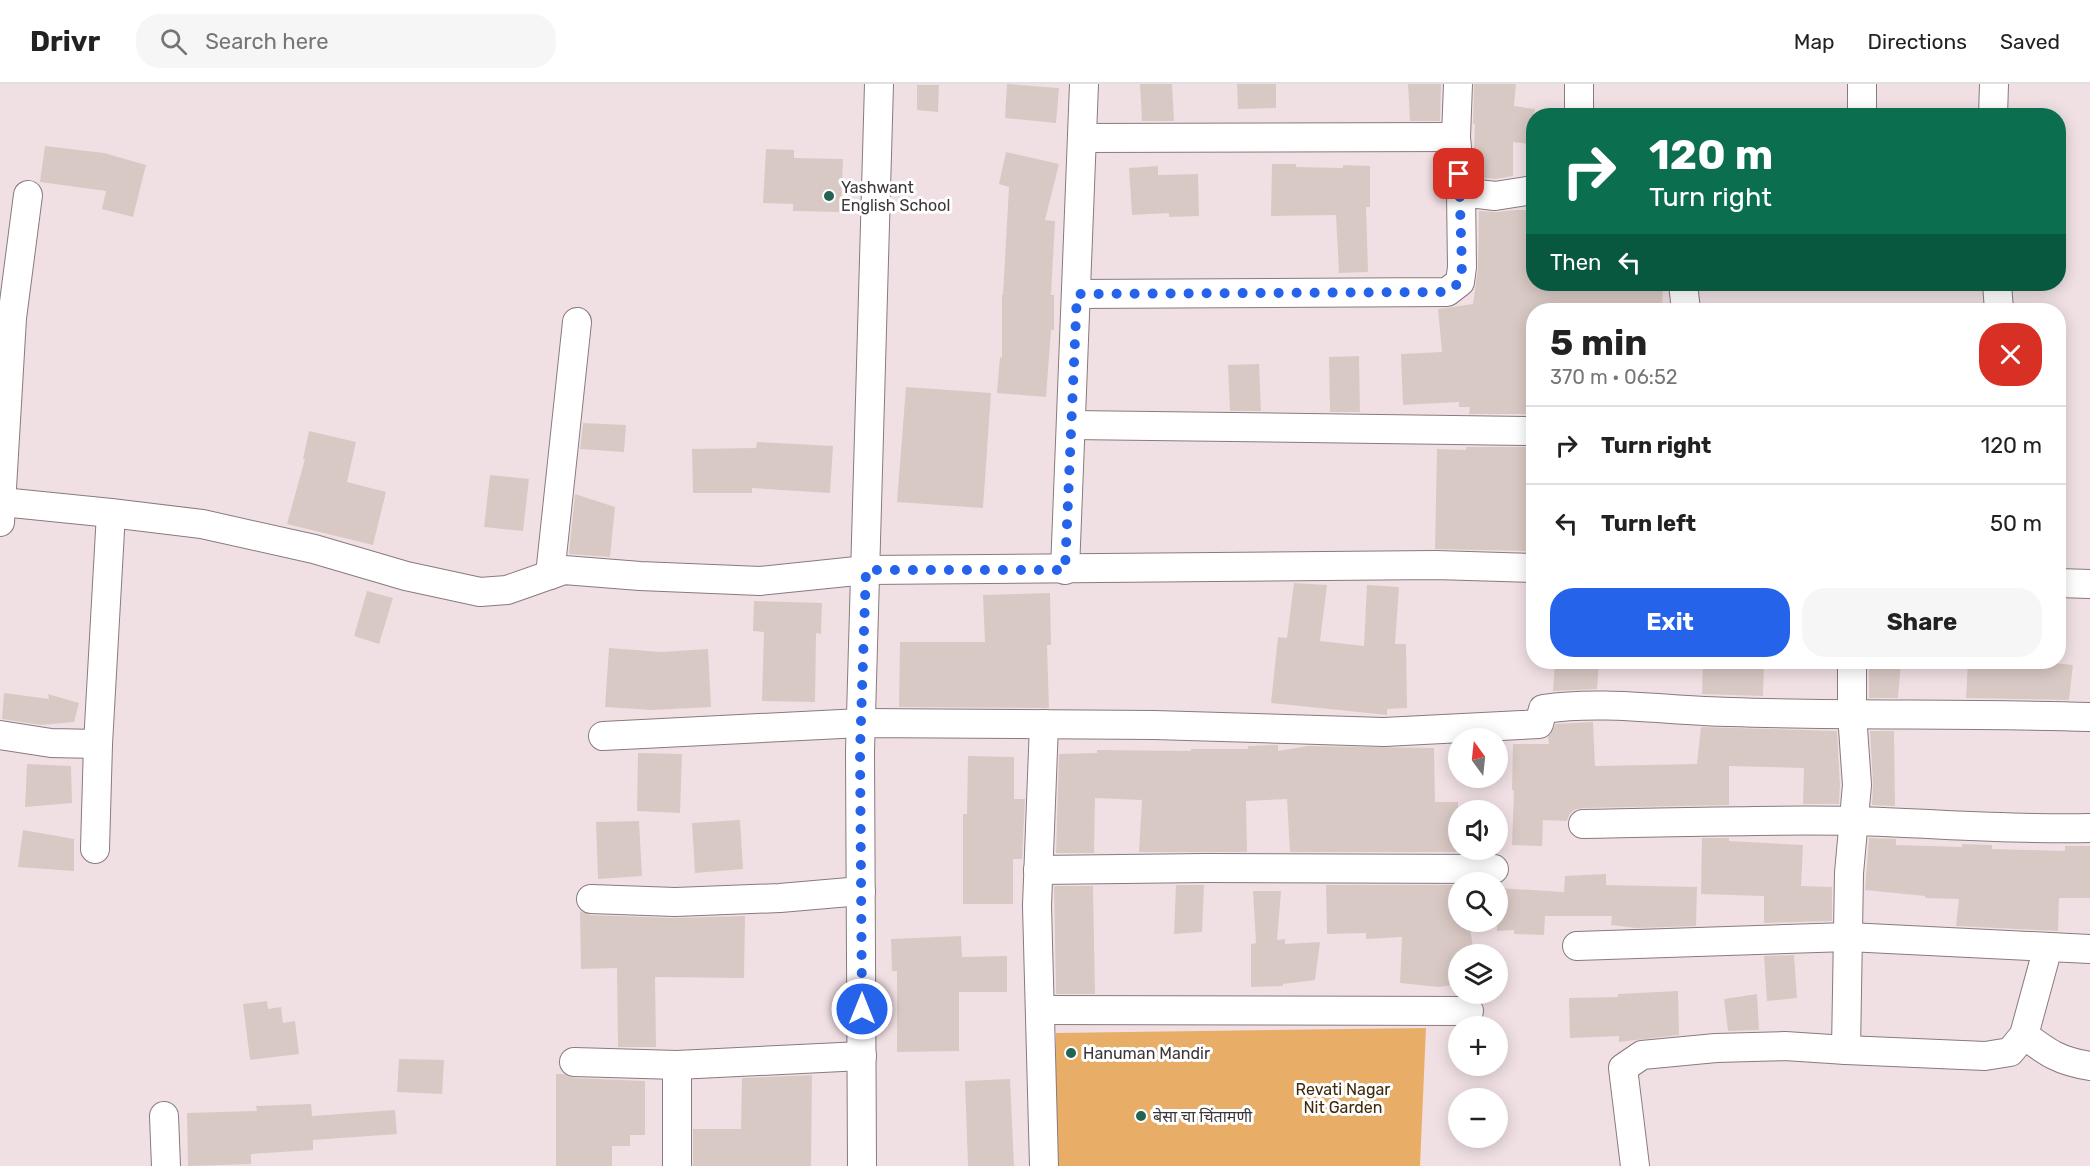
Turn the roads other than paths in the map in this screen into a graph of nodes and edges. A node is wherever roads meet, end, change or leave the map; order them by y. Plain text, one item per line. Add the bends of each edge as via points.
1 (879, 84) edge
2 (1084, 84) edge
3 (1458, 84) edge
4 (1579, 84) edge
5 (1862, 84) edge
6 (1994, 84) edge
7 (1579, 108) edge
8 (1862, 108) edge
9 (1993, 108) edge
10 (1456, 137) junction
11 (1082, 138) junction
12 (1526, 191) edge
13 (1461, 192) junction
14 (28, 195) dead end
15 (1077, 294) junction
16 (577, 322) dead end
17 (1071, 424) junction
18 (1526, 430) edge
19 (1, 512) edge
20 (111, 513) junction
21 (1526, 568) edge
22 (866, 570) junction
23 (1065, 570) junction
24 (550, 575) junction
25 (2066, 583) edge
26 (2090, 584) edge
27 (1852, 669) edge
28 (1852, 714) junction
29 (2090, 717) edge
30 (861, 723) junction
31 (1044, 724) junction
32 (0, 735) edge
33 (603, 736) dead end
34 (98, 744) junction
35 (1854, 821) junction
36 (1583, 824) dead end
37 (2090, 828) edge
38 (95, 849) dead end
39 (1494, 869) dead end
40 (1038, 870) junction
41 (861, 891) junction
42 (591, 899) dead end
43 (1848, 937) junction
44 (1577, 946) dead end
45 (2048, 947) junction
46 (2090, 949) edge
47 (1041, 1010) junction
48 (1469, 1011) dead end
49 (2024, 1035) junction
50 (1846, 1050) junction
51 (862, 1056) junction
52 (574, 1062) dead end
53 (677, 1065) junction
54 (2090, 1066) edge
55 (164, 1116) dead end
56 (166, 1166) edge
57 (677, 1166) edge
58 (862, 1166) edge
59 (1044, 1166) edge
60 (1635, 1166) edge

1 - 22 street
2 - 11 street
3 - 10 street
4 - 7 street
5 - 8 street
6 - 9 street
10 - 11 street
10 - 13 street
11 - 15 street
12 - 13 street via 1495,196
13 - 15 street via 1461,275 1460,282 1447,292
14 - 19 street via 12,318
15 - 17 street
16 - 24 street
17 - 18 street
17 - 23 street
19 - 20 street
20 - 24 street via 202,524 480,592 507,590
20 - 34 street
21 - 23 street via 1436,565
22 - 23 street
22 - 24 street via 760,581 564,570
22 - 30 street
25 - 26 street
27 - 28 street
28 - 29 street
28 - 31 street via 1596,705 1543,709 1539,723 1384,732
28 - 35 street via 1857,785
30 - 31 street
30 - 33 street
30 - 41 street
31 - 40 street
32 - 34 street via 51,743
34 - 38 street
35 - 36 street
35 - 37 street via 1983,828
35 - 43 street
39 - 40 street
40 - 47 street
41 - 42 street via 675,902
41 - 51 street
43 - 44 street
43 - 45 street
43 - 50 street
45 - 46 street
45 - 49 street
47 - 48 street
47 - 59 street
49 - 50 street via 2010,1052 1985,1056
49 - 54 street via 2067,1062
50 - 60 street via 1785,1046 1642,1055 1623,1068
51 - 53 street
51 - 58 street
52 - 53 street
53 - 57 street
55 - 56 street

